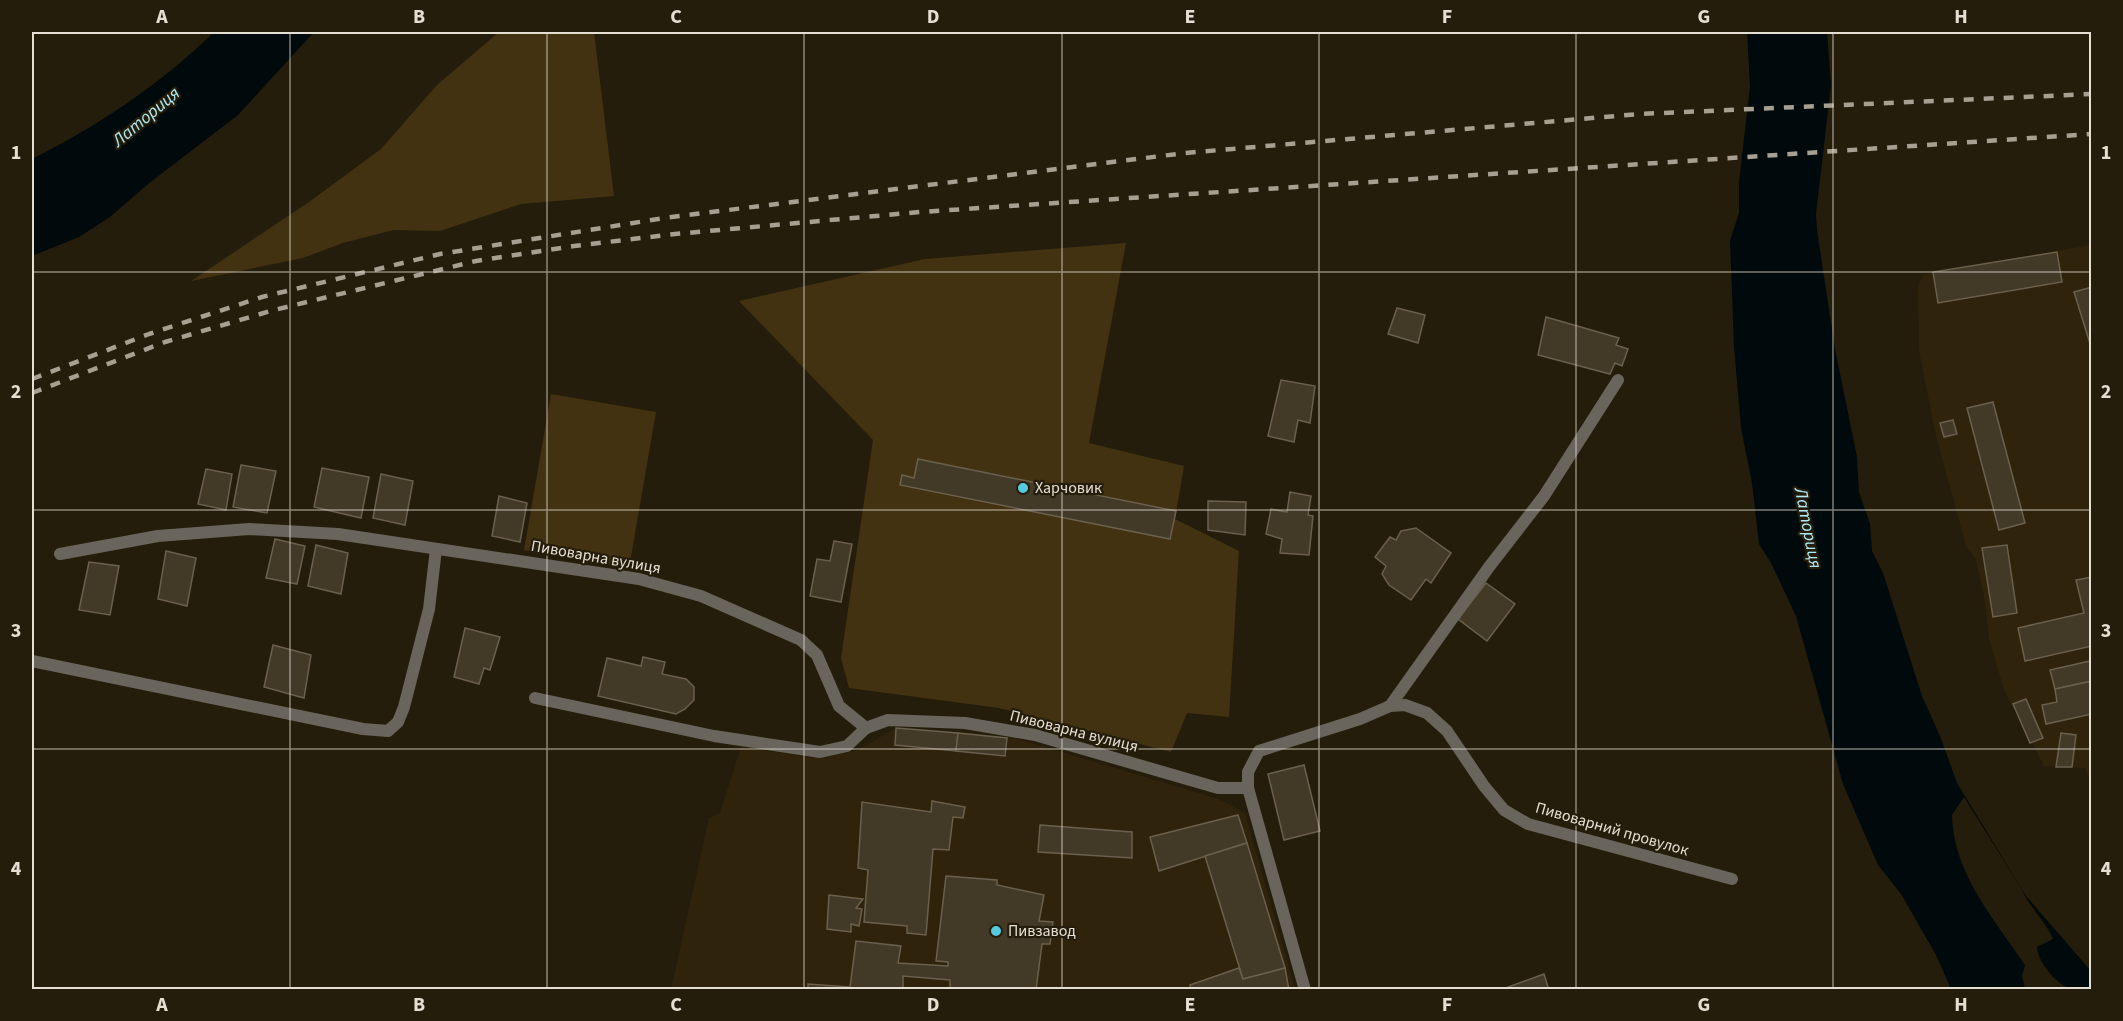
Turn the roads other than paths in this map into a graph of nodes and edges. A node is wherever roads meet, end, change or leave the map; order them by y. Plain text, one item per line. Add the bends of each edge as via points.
1 (1618, 380) dead end
2 (436, 549) junction
3 (60, 554) dead end
4 (32, 661) edge
5 (535, 698) dead end
6 (1390, 706) junction
7 (866, 728) junction
8 (1248, 788) junction
9 (1732, 879) dead end
10 (1305, 990) edge

1 - 6 street via 1544,496
2 - 3 street, Пивоварна вулиця via 338,534 249,529 158,536
2 - 4 street via 429,609 404,707 398,722 388,731
2 - 7 street, Пивоварна вулиця via 639,579 701,596 769,624 801,640 817,655 839,706
5 - 7 street via 714,736 820,752 847,746
6 - 8 street via 1259,751 1248,772
6 - 9 street, Пивоварний провулок via 1405,705 1427,713 1447,731 1504,810 1528,824
7 - 8 street, Пивоварна вулиця via 888,720 965,723 1035,735 1218,788
8 - 10 street

